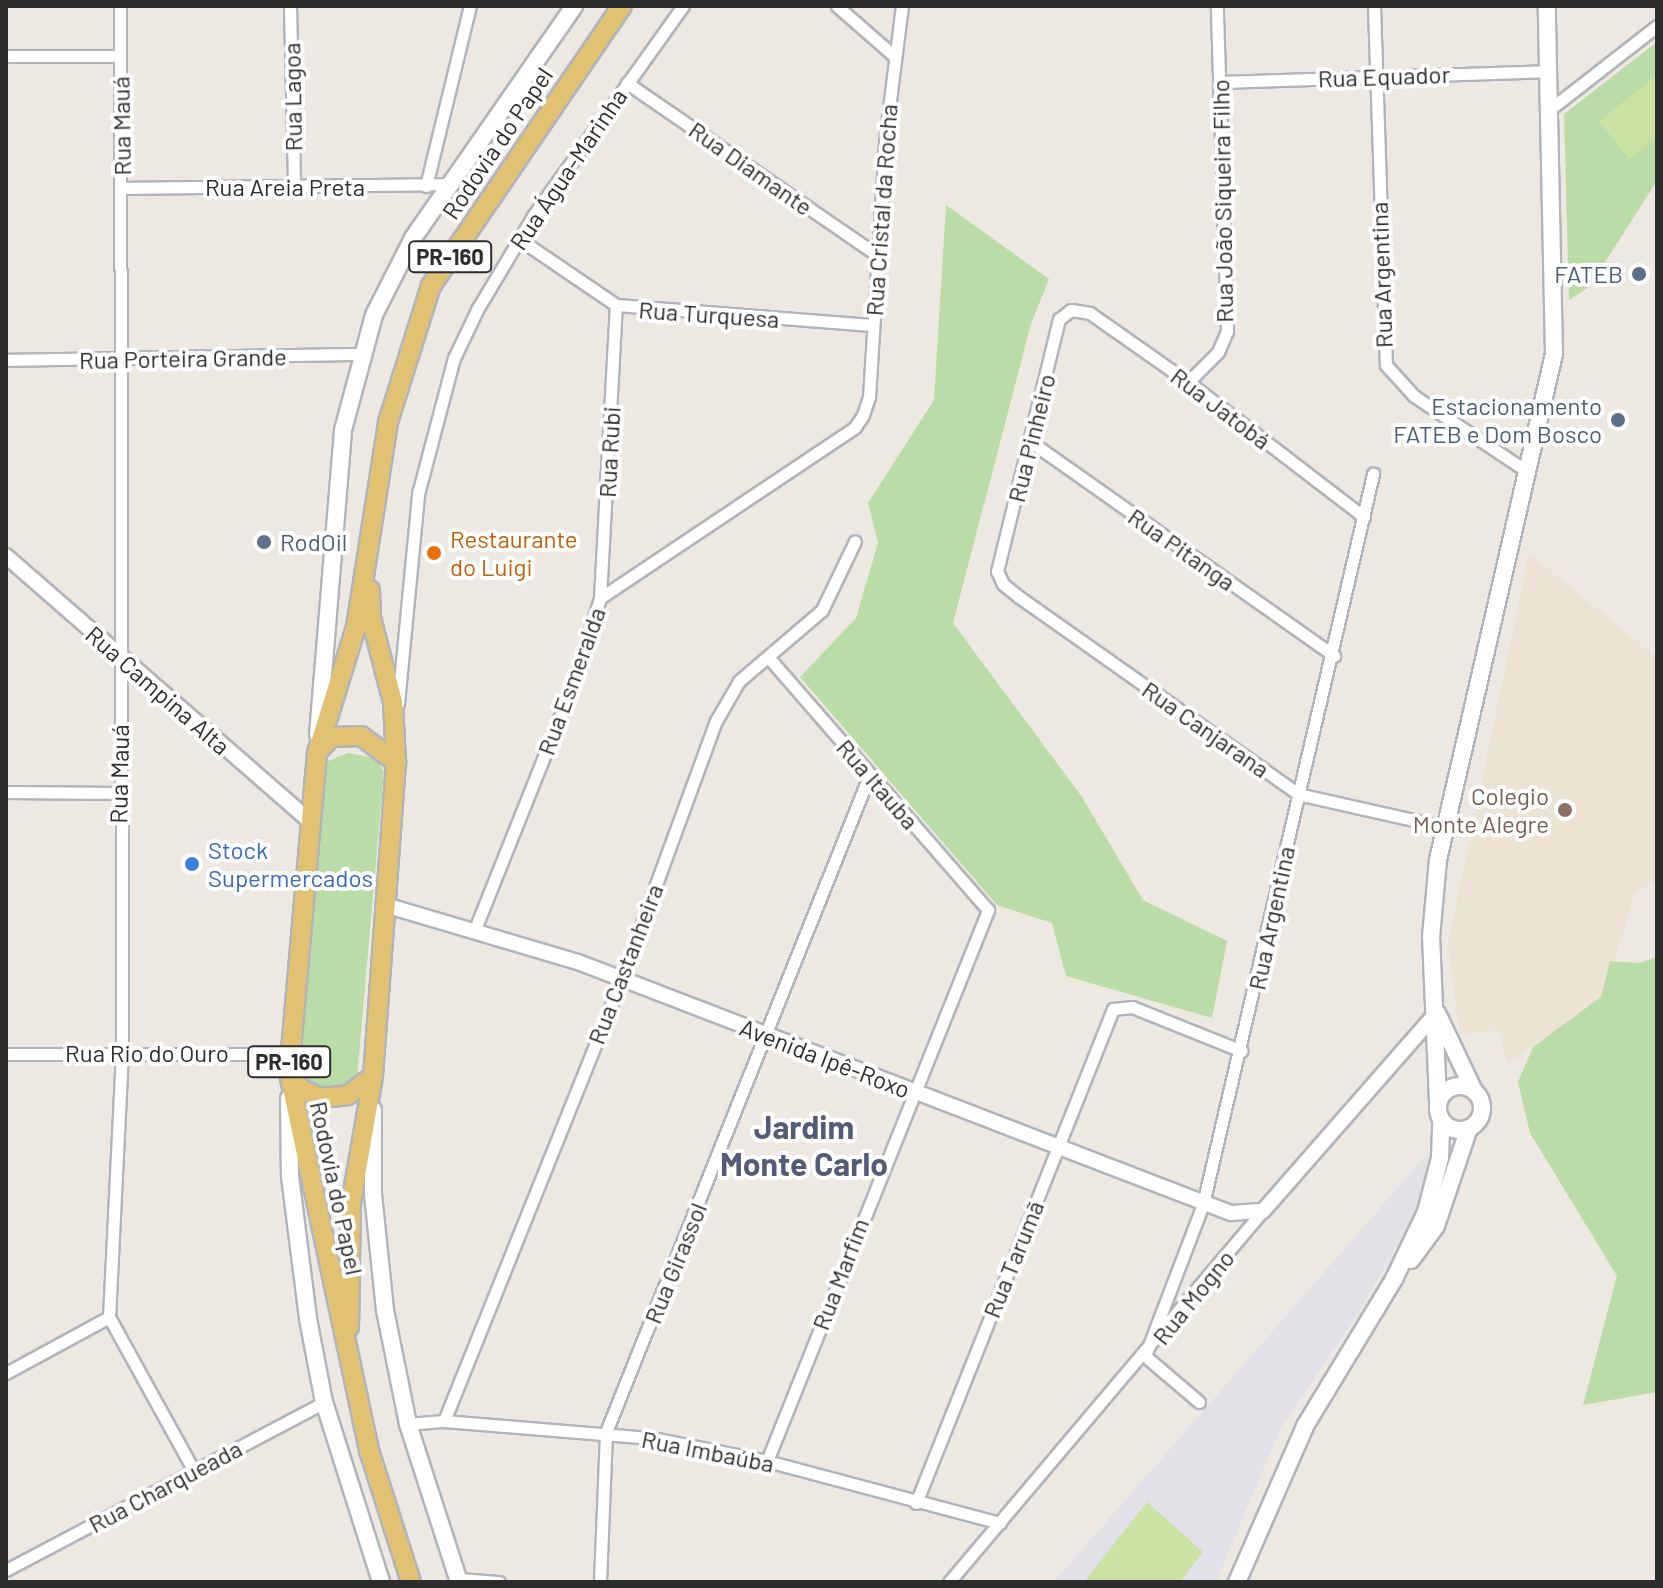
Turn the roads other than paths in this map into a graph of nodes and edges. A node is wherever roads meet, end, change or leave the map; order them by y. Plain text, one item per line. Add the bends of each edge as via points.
1 (120, 6) edge
2 (290, 6) edge
3 (470, 6) edge
4 (574, 6) edge
5 (622, 6) edge
6 (683, 6) edge
7 (837, 6) edge
8 (902, 6) edge
9 (1217, 6) edge
10 (1374, 6) edge
11 (1547, 6) edge
12 (1657, 26) edge
13 (893, 55) junction
14 (6, 56) edge
15 (119, 56) junction
16 (1548, 71) junction
17 (1376, 77) junction
18 (1219, 82) junction
19 (627, 83) junction
20 (1549, 110) junction
21 (449, 184) junction
22 (426, 186) junction
23 (122, 188) junction
24 (294, 188) junction
25 (519, 239) junction
26 (876, 254) junction
27 (616, 305) junction
28 (1071, 310) joint
29 (872, 325) junction
30 (361, 354) junction
31 (6, 360) edge
32 (122, 361) junction
33 (1188, 382) junction
34 (863, 415) joint
35 (1031, 442) junction
36 (1528, 472) junction
37 (1373, 474) dead end
38 (1364, 517) junction
39 (855, 541) dead end
40 (369, 547) junction
41 (6, 556) edge
42 (997, 571) joint
43 (600, 598) junction
44 (1334, 656) junction
45 (768, 657) junction
46 (121, 658) junction
47 (317, 753) junction
48 (396, 762) junction
49 (869, 776) junction
50 (6, 792) edge
51 (118, 793) junction
52 (1298, 794) junction
53 (312, 823) junction
54 (1444, 827) junction
55 (385, 905) junction
56 (988, 910) joint
57 (475, 929) junction
58 (621, 980) junction
59 (1437, 1012) junction
60 (768, 1035) junction
61 (1242, 1051) junction
62 (122, 1052) junction
63 (6, 1054) edge
64 (1460, 1058) junction
65 (289, 1063) junction
66 (373, 1076) junction
67 (911, 1091) junction
68 (1474, 1091) junction
69 (1438, 1096) junction
70 (1441, 1120) junction
71 (1469, 1128) junction
72 (1057, 1148) junction
73 (1203, 1204) junction
74 (1263, 1211) junction
75 (1394, 1279) junction
76 (109, 1317) junction
77 (1145, 1356) junction
78 (349, 1366) junction
79 (6, 1373) edge
80 (324, 1402) junction
81 (1199, 1402) dead end
82 (444, 1421) junction
83 (408, 1424) junction
84 (606, 1432) junction
85 (767, 1461) junction
86 (194, 1471) junction
87 (916, 1503) junction
88 (1000, 1523) junction
89 (6, 1570) edge
90 (1242, 1577) edge
91 (459, 1581) edge
92 (381, 1582) edge
93 (411, 1582) edge
94 (499, 1582) edge
95 (600, 1582) edge
96 (949, 1582) edge

1 - 15 street, Rua Mauá
2 - 24 street, Rua Lagoa
3 - 22 street
4 - 21 main road
5 - 40 main road, Rodovia do Papel / PR-160 via 431,286 388,422
6 - 19 street, Rua Água-Marinha
7 - 13 street
8 - 13 street, Rua Cristal da Rocha
9 - 18 street, Rua João Siqueira Filho
10 - 17 street, Rua Argentina
11 - 16 main road
12 - 20 street
13 - 26 street, Rua Cristal da Rocha
14 - 15 street
15 - 23 street, Rua Mauá
16 - 17 street, Rua Equador
16 - 20 main road
17 - 18 street, Rua Equador
17 - 36 street, Rua Argentina via 1386,365 1414,396
18 - 33 street, Rua João Siqueira Filho via 1227,331 1218,352
19 - 25 street, Rua Água-Marinha
19 - 26 street, Rua Diamante
20 - 36 main road via 1554,354
21 - 22 street, Rua Areia Preta
21 - 30 main road via 393,273
22 - 24 street, Rua Areia Preta
23 - 24 street, Rua Areia Preta
23 - 32 street, Rua Mauá
25 - 27 street, Rua Turquesa
25 - 48 street, Rua Água-Marinha via 472,320 432,425 418,494 399,672
26 - 29 street, Rua Cristal da Rocha
27 - 29 street, Rua Turquesa
27 - 43 street, Rua Rubi
28 - 33 street, Rua Jatobá via 1090,313
28 - 35 street, Rua Pinheiro via 1059,319
29 - 34 street, Rua Cristal da Rocha
30 - 32 street, Rua Porteira Grande
30 - 47 main road via 342,445
31 - 32 street, Rua Porteira Grande
32 - 46 street, Rua Mauá
33 - 38 street, Rua Jatobá
34 - 43 street, Rua Esmeralda via 855,427
35 - 42 street, Rua Pinheiro
35 - 44 street, Rua Pitanga
36 - 54 main road
37 - 38 street, Rua Argentina
38 - 44 street, Rua Argentina
39 - 45 street, Rua Castanheira via 822,610
40 - 47 main road, Rodovia do Papel / PR-160 via 353,641
40 - 48 main road, Rodovia do Papel / PR-160 via 371,618 390,685
41 - 46 street, Rua Campina Alta
42 - 52 street, Rua Canjarana via 1019,597
43 - 57 street, Rua Esmeralda via 572,687
44 - 52 street, Rua Argentina
45 - 49 street, Rua Itauba
45 - 58 street, Rua Castanheira via 739,681 716,721
46 - 51 street, Rua Mauá
46 - 53 street, Rua Campina Alta
47 - 48 main road via 331,737 347,734 372,740
47 - 53 main road, Rodovia do Papel / PR-160
48 - 55 main road, Rodovia do Papel / PR-160
49 - 56 street, Rua Itauba
49 - 60 street, Rua Girassol
50 - 51 street
51 - 62 street, Rua Mauá
52 - 54 street, Rua Canjarana
52 - 61 street, Rua Argentina
53 - 65 main road, Rodovia do Papel / PR-160
54 - 59 main road via 1431,937
55 - 57 street, Avenida Ipê-Roxo
55 - 66 main road, Rodovia do Papel / PR-160
56 - 67 street, Rua Marfim
57 - 58 street, Avenida Ipê-Roxo
58 - 60 street, Avenida Ipê-Roxo
58 - 82 street, Rua Castanheira
59 - 64 main road
59 - 69 main road
59 - 74 street, Rua Mogno
60 - 67 street, Avenida Ipê-Roxo
60 - 84 street, Rua Girassol
61 - 72 street, Rua Tarumã via 1120,1005 1109,1015
61 - 73 street, Rua Argentina
62 - 63 street, Rua Rio do Ouro
62 - 65 street, Rua Rio do Ouro
62 - 76 street, Rua Mauá
64 - 68 main road
64 - 69 main road
65 - 66 main road via 301,1089 321,1098 348,1095
65 - 78 main road, Rodovia do Papel / PR-160
65 - 80 main road via 290,1176
66 - 78 main road, Rodovia do Papel / PR-160 via 351,1204
66 - 83 main road via 373,1194 385,1310
67 - 72 street, Avenida Ipê-Roxo
67 - 85 street, Rua Marfim
68 - 69 main road via 1456,1086
68 - 71 main road via 1481,1114
69 - 70 main road
70 - 71 main road via 1457,1130
70 - 75 main road via 1435,1184
71 - 75 main road via 1436,1226
72 - 73 street, Avenida Ipê-Roxo
72 - 87 street, Rua Tarumã
73 - 74 street, Avenida Ipê-Roxo via 1231,1213
73 - 77 street, Rua Argentina
74 - 77 street, Rua Mogno
75 - 90 main road via 1305,1426
76 - 79 street
76 - 86 street
77 - 81 street
77 - 88 street, Rua Mogno
78 - 93 main road, Rodovia do Papel / PR-160 via 388,1518
80 - 86 street, Rua Charqueada
80 - 92 main road
82 - 83 street, Rua Imbaúba
82 - 84 street, Rua Imbaúba
83 - 91 main road
84 - 85 street, Rua Imbaúba
84 - 95 street, Rua Girassol
85 - 87 street, Rua Imbaúba
86 - 89 street, Rua Charqueada
87 - 88 street, Rua Imbaúba
88 - 96 street, Rua Mogno
91 - 94 street

